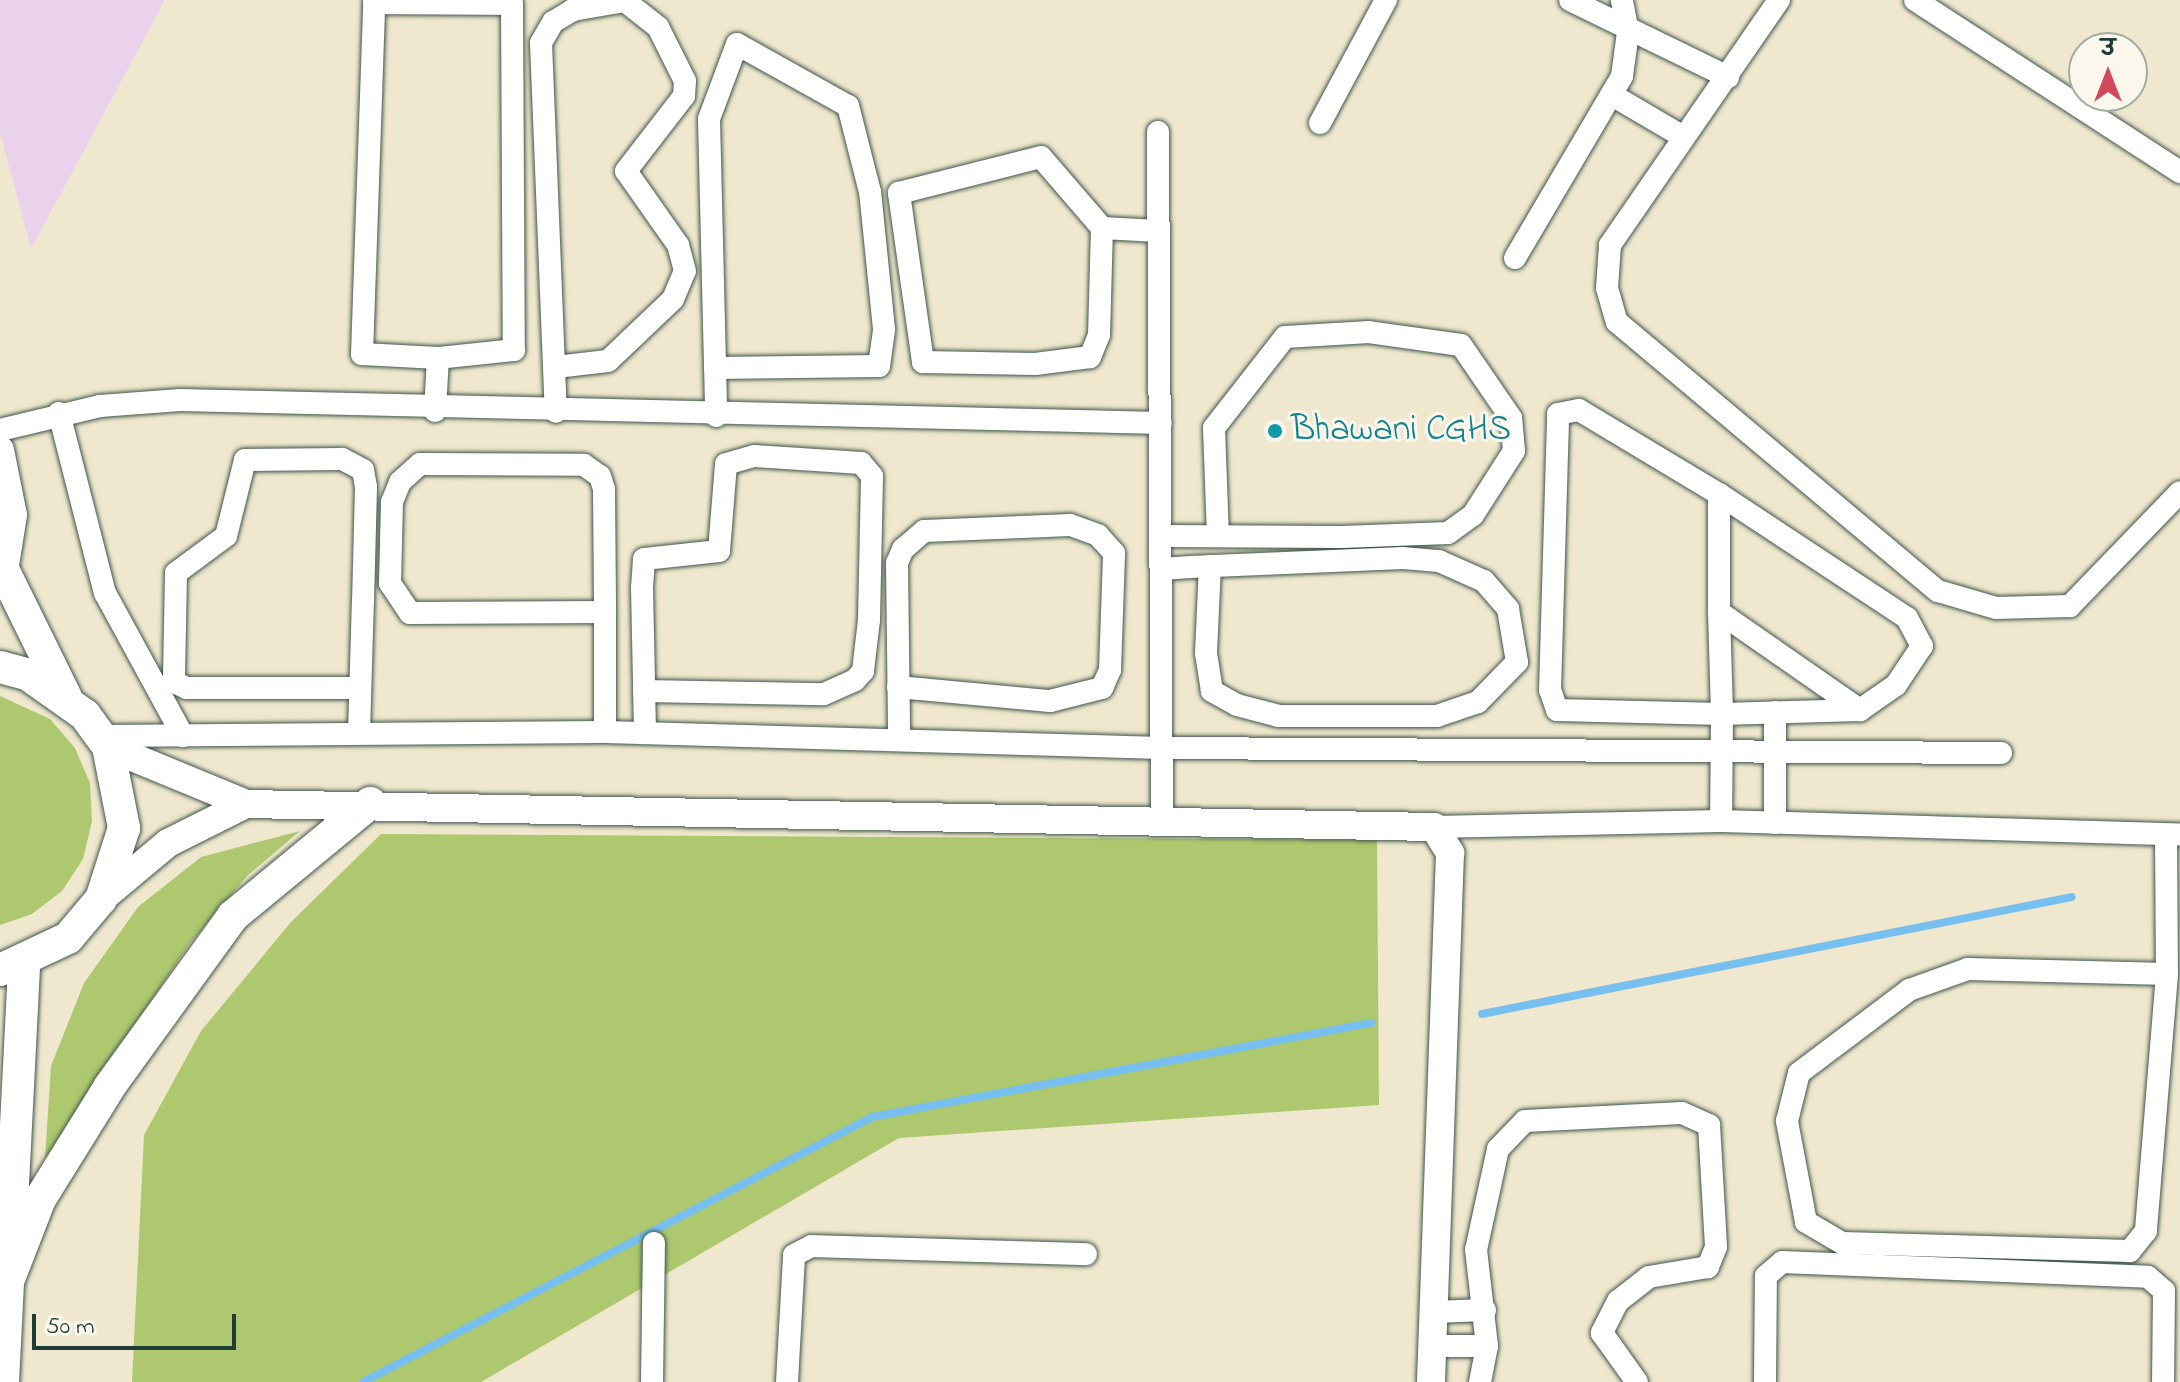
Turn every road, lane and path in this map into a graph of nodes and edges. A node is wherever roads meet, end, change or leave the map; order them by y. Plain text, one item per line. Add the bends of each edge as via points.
1 (1386, 0) edge
2 (1570, 0) edge
3 (1622, 0) edge
4 (1779, 0) edge
5 (1915, 0) edge
6 (1628, 32) junction
7 (1728, 77) junction
8 (1612, 95) junction
9 (1320, 123) dead end
10 (1158, 132) dead end
11 (1680, 135) junction
12 (2180, 172) edge
13 (1102, 228) junction
14 (1158, 231) junction
15 (1515, 258) dead end
16 (438, 358) junction
17 (556, 367) junction
18 (715, 368) junction
19 (435, 411) junction
20 (556, 412) junction
21 (59, 413) junction
22 (716, 416) junction
23 (1161, 423) junction
24 (0, 430) edge
25 (0, 450) edge
26 (2180, 492) edge
27 (1719, 494) junction
28 (1218, 535) junction
29 (1162, 536) junction
30 (1210, 566) junction
31 (2, 567) edge
32 (1162, 569) junction
33 (605, 612) junction
34 (1719, 612) junction
35 (0, 667) edge
36 (898, 687) junction
37 (360, 688) junction
38 (644, 691) junction
39 (66, 697) junction
40 (1860, 710) junction
41 (1775, 712) junction
42 (1722, 714) junction
43 (605, 732) junction
44 (359, 733) junction
45 (645, 733) junction
46 (183, 736) junction
47 (899, 736) junction
48 (105, 742) junction
49 (1162, 748) junction
50 (2001, 753) dead end
51 (1722, 755) junction
52 (1775, 755) junction
53 (370, 803) junction
54 (246, 804) junction
55 (1721, 821) junction
56 (1162, 822) junction
57 (1775, 823) junction
58 (1434, 827) junction
59 (2173, 835) edge
60 (101, 899) junction
61 (12, 967) edge
62 (2167, 974) junction
63 (654, 1243) dead end
64 (1086, 1254) dead end
65 (7, 1284) junction
66 (1485, 1310) junction
67 (1433, 1312) junction
68 (1432, 1346) junction
69 (1487, 1346) junction
70 (3, 1382) edge
71 (652, 1382) edge
72 (787, 1382) edge
73 (1431, 1382) edge
74 (1480, 1382) edge
75 (1637, 1382) edge
76 (1765, 1382) edge
77 (2163, 1382) edge

1 - 9 street
2 - 6 street
3 - 6 street
4 - 7 street
5 - 12 street
6 - 7 street
6 - 8 street
7 - 11 street
8 - 11 street
8 - 15 street
10 - 14 street
11 - 26 street via 1610,245 1607,288 1617,322 1938,591 1996,608 2070,606
13 - 13 street via 1099,335 1090,357 1035,364 923,362 899,193 1041,157
13 - 14 street
14 - 23 street
16 - 16 street via 514,350 512,4 374,3 362,354
16 - 19 street
17 - 17 street via 608,361 673,299 685,271 678,245 626,171 684,96 685,81 658,27 625,1 573,10 553,22 541,43
17 - 20 street
18 - 18 street via 879,366 884,329 870,192 848,106 737,44 709,119
18 - 22 street
19 - 20 street
19 - 21 street via 180,400
20 - 22 street
21 - 24 street
21 - 46 street via 105,593
22 - 23 street
23 - 29 street
25 - 31 street via 13,515
27 - 34 street
27 - 40 street via 1918,629 1918,659 1879,702
27 - 42 street via 1579,410 1553,421 1552,707
28 - 28 street via 1448,533 1473,515 1514,451 1511,418 1461,345 1369,332 1285,337 1214,428
28 - 29 street
29 - 32 street
30 - 30 street via 1439,561 1484,581 1508,609 1517,662 1478,702 1437,716 1293,717 1237,705 1212,691 1206,653
30 - 32 street
31 - 39 main road
32 - 49 street
33 - 33 street via 604,489 584,465 420,464 400,482 392,502 390,583 410,613
33 - 43 street
34 - 40 street
34 - 42 street
35 - 39 main road
36 - 36 street via 897,563 924,531 1070,525 1098,535 1114,553 1110,670 1102,688 1086,698 1050,701
36 - 47 street
37 - 37 street via 363,470 342,459 245,460 226,536 176,573 174,682 187,688
37 - 44 street
38 - 38 street via 644,559 719,551 726,464 754,456 861,463 872,476 869,620 863,671 855,680 824,694
38 - 45 street
39 - 48 main road
40 - 41 street
41 - 42 street
41 - 52 street
42 - 51 street
43 - 44 street
43 - 45 street
44 - 46 street
45 - 47 street
46 - 48 street
47 - 49 street
48 - 54 street
48 - 60 main road via 124,828
49 - 51 street
49 - 56 street
50 - 52 street
51 - 52 street
51 - 55 street
52 - 57 street
53 - 54 street
53 - 56 street
53 - 65 main road via 233,916 48,1187
54 - 60 street via 168,843
55 - 57 street
55 - 58 street
56 - 58 street
57 - 59 street
58 - 67 street via 1450,853
59 - 62 street
60 - 61 main road via 68,938
61 - 65 main road
62 - 62 street via 1968,969 1909,990 1799,1073 1787,1121 1806,1222 1842,1243 2130,1251 2146,1231
63 - 71 street
64 - 72 street via 812,1246 794,1255
65 - 70 main road
66 - 67 street
66 - 69 street
66 - 75 street via 1476,1250 1498,1149 1525,1121 1682,1113 1709,1125 1716,1247 1708,1267 1649,1277 1618,1301 1602,1333
67 - 68 street
68 - 69 street
68 - 73 street
69 - 74 street
76 - 77 street via 1766,1276 1782,1262 2148,1277 2164,1291

